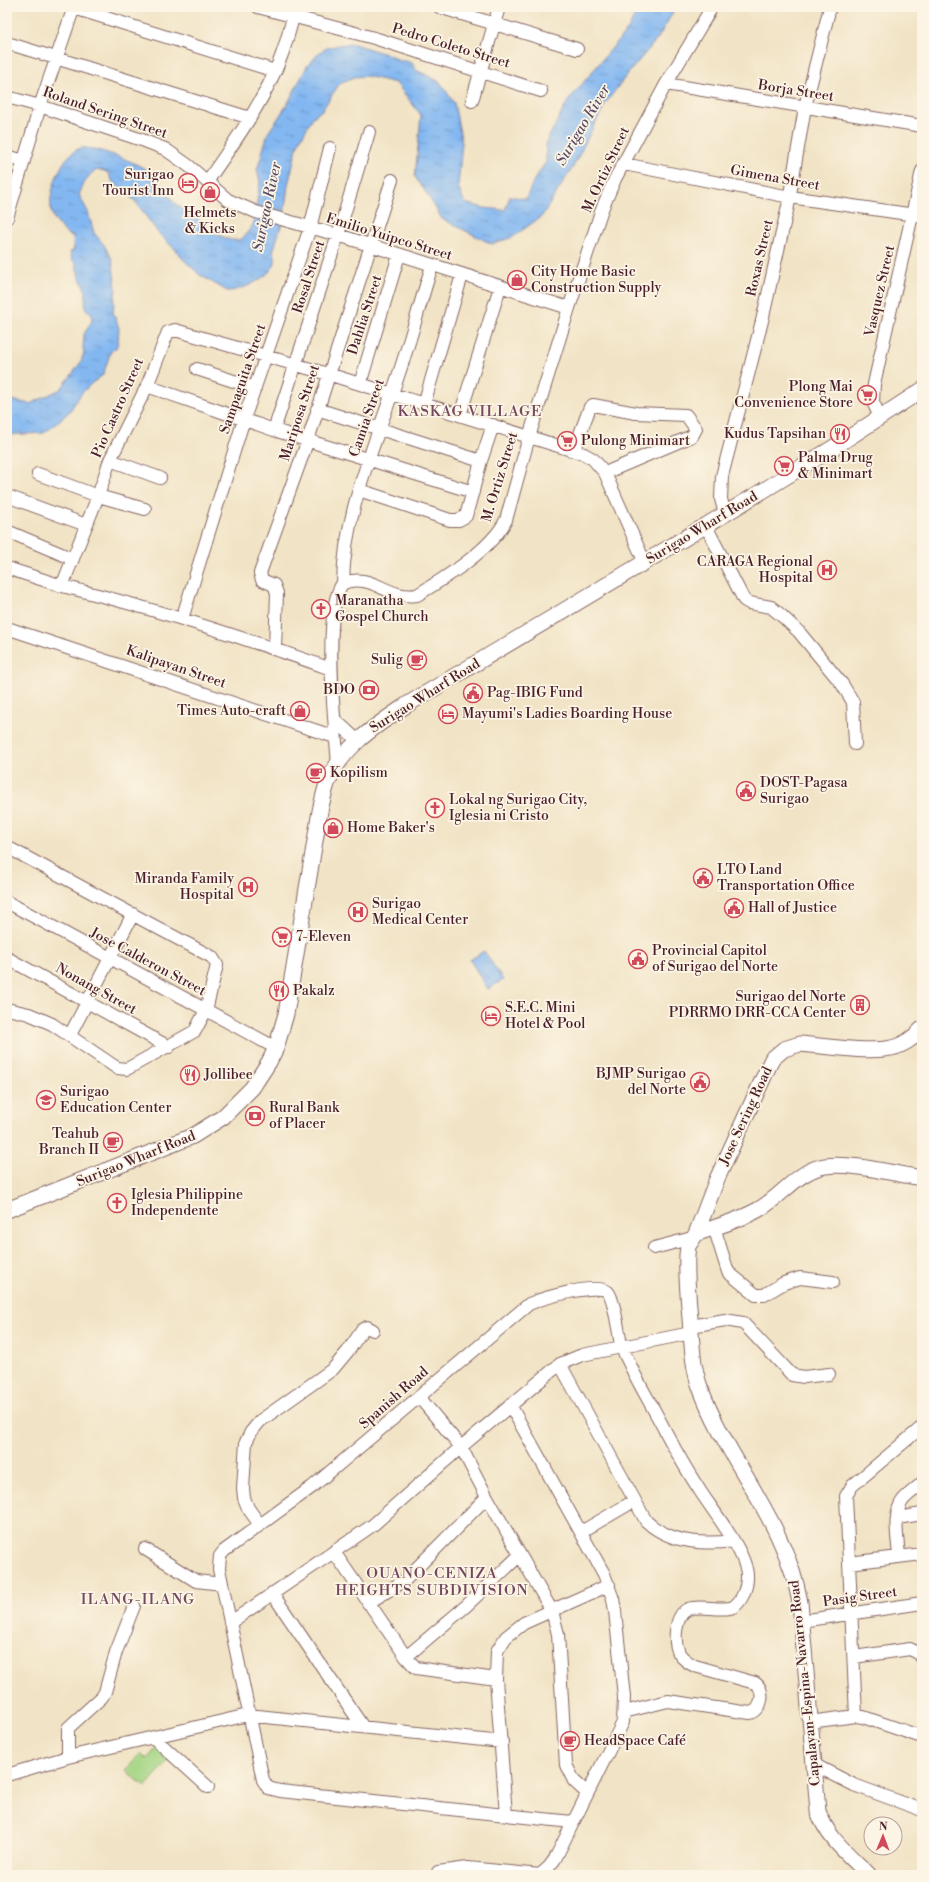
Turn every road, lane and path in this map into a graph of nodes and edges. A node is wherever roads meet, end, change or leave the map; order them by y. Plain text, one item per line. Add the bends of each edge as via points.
1 (73, 7) edge
2 (258, 7) edge
3 (439, 7) edge
4 (499, 7) edge
5 (712, 7) edge
6 (830, 7) edge
7 (295, 12) edge
8 (495, 24) junction
9 (7, 43) edge
10 (577, 49) dead end
11 (56, 59) junction
12 (275, 71) junction
13 (481, 71) junction
14 (666, 84) junction
15 (541, 90) dead end
16 (7, 97) edge
17 (472, 101) dead end
18 (40, 106) junction
19 (805, 107) junction
20 (250, 118) junction
21 (922, 126) edge
22 (369, 132) dead end
23 (330, 148) dead end
24 (7, 156) edge
25 (24, 161) junction
26 (624, 164) junction
27 (922, 171) edge
28 (392, 180) dead end
29 (207, 182) junction
30 (790, 196) junction
31 (9, 203) edge
32 (918, 215) edge
33 (7, 218) edge
34 (310, 228) junction
35 (338, 235) junction
36 (371, 246) junction
37 (399, 255) junction
38 (432, 266) junction
39 (462, 275) junction
40 (500, 287) junction
41 (569, 308) junction
42 (267, 356) junction
43 (296, 365) junction
44 (196, 369) dead end
45 (328, 374) junction
46 (360, 384) junction
47 (147, 386) junction
48 (255, 388) junction
49 (922, 390) edge
50 (392, 395) junction
51 (424, 404) junction
52 (317, 409) junction
53 (460, 415) junction
54 (880, 417) junction
55 (244, 420) junction
56 (493, 425) junction
57 (379, 429) junction
58 (274, 430) junction
59 (529, 437) junction
60 (308, 440) junction
61 (574, 450) junction
62 (110, 460) junction
63 (369, 460) junction
64 (481, 461) junction
65 (605, 473) junction
66 (38, 474) dead end
67 (160, 478) dead end
68 (358, 490) junction
69 (472, 492) junction
70 (7, 496) edge
71 (98, 496) junction
72 (145, 509) dead end
73 (725, 514) junction
74 (86, 525) junction
75 (706, 526) junction
76 (7, 531) edge
77 (73, 559) junction
78 (644, 563) junction
79 (7, 568) edge
80 (343, 583) junction
81 (62, 586) junction
82 (182, 619) junction
83 (7, 628) edge
84 (275, 649) junction
85 (331, 669) junction
86 (334, 719) junction
87 (336, 737) junction
88 (358, 741) junction
89 (855, 744) dead end
90 (338, 764) junction
91 (7, 847) edge
92 (7, 902) edge
93 (133, 914) junction
94 (7, 958) edge
95 (109, 958) junction
96 (87, 1001) junction
97 (7, 1009) edge
98 (206, 1010) junction
99 (922, 1029) edge
100 (70, 1035) junction
101 (169, 1047) junction
102 (276, 1048) junction
103 (922, 1178) edge
104 (7, 1210) edge
105 (714, 1227) junction
106 (694, 1236) junction
107 (654, 1248) dead end
108 (833, 1282) dead end
109 (373, 1330) dead end
110 (691, 1330) junction
111 (621, 1347) junction
112 (560, 1364) junction
113 (829, 1374) dead end
114 (419, 1397) junction
115 (510, 1405) junction
116 (922, 1427) edge
117 (461, 1447) junction
118 (922, 1484) edge
119 (487, 1497) junction
120 (634, 1500) junction
121 (922, 1514) edge
122 (897, 1518) junction
123 (260, 1525) junction
124 (581, 1532) junction
125 (733, 1541) junction
126 (145, 1549) dead end
127 (334, 1552) junction
128 (922, 1554) edge
129 (520, 1555) junction
130 (899, 1556) junction
131 (849, 1563) junction
132 (222, 1584) junction
133 (608, 1586) junction
134 (272, 1593) junction
135 (368, 1603) junction
136 (922, 1603) edge
137 (134, 1606) dead end
138 (552, 1610) junction
139 (852, 1614) junction
140 (801, 1621) junction
141 (230, 1622) junction
142 (406, 1657) junction
143 (854, 1657) junction
144 (922, 1658) edge
145 (496, 1679) junction
146 (624, 1712) junction
147 (248, 1715) junction
148 (856, 1716) junction
149 (809, 1722) junction
150 (363, 1727) junction
151 (922, 1737) edge
152 (154, 1738) junction
153 (502, 1742) junction
154 (68, 1757) junction
155 (813, 1764) junction
156 (7, 1775) edge
157 (208, 1787) dead end
158 (587, 1793) junction
159 (922, 1810) edge
160 (506, 1815) junction
161 (572, 1822) junction
162 (438, 1872) dead end
163 (540, 1875) edge
164 (869, 1875) edge

1 - 11 street
1 - 12 street
2 - 7 street, Pedro Coleto Street
3 - 8 street
4 - 8 street
5 - 14 street, M. Ortiz Street
6 - 19 street, Roxas Street
7 - 12 street
7 - 13 street, Pedro Coleto Street
8 - 10 street
8 - 13 street
9 - 11 street
11 - 18 street
11 - 20 street
12 - 20 street
13 - 15 street, Pedro Coleto Street
13 - 17 street
14 - 19 street, Borja Street
14 - 26 street, M. Ortiz Street
16 - 18 street, Roland Sering Street
18 - 25 street
18 - 29 street, Roland Sering Street via 165,149
19 - 21 street, Borja Street
19 - 30 street, Roxas Street
20 - 29 street
22 - 35 street, Rosal Street
23 - 34 street, Sampaguita Street
24 - 25 street
25 - 31 street
26 - 30 street, Gimena Street
26 - 41 street, M. Ortiz Street via 602,209
27 - 32 street, Vasquez Street
28 - 36 street, Mariposa Street
29 - 34 street, Emilio Yuipco Street via 228,200 256,212
30 - 32 street, Gimena Street
30 - 73 street, Roxas Street via 762,321 722,476 721,499
31 - 33 street
32 - 54 street, Vasquez Street via 874,384 873,402
34 - 35 street, Emilio Yuipco Street
34 - 42 street, Sampaguita Street
35 - 36 street, Emilio Yuipco Street
35 - 43 street, Rosal Street
36 - 37 street, Emilio Yuipco Street
36 - 45 street, Mariposa Street
37 - 38 street, Emilio Yuipco Street
37 - 46 street, Dahlia Street
38 - 39 street, Emilio Yuipco Street
38 - 50 street, Camia Street
39 - 40 street, Emilio Yuipco Street
39 - 51 street
40 - 41 street, Emilio Yuipco Street
40 - 53 street
41 - 59 street, M. Ortiz Street
42 - 43 street, Pio Castro Street
42 - 47 street, Pio Castro Street via 174,330 166,336
42 - 48 street, Sampaguita Street
43 - 45 street, Pio Castro Street
43 - 58 street, Rosal Street
44 - 48 street
45 - 46 street, Pio Castro Street
45 - 52 street, Mariposa Street
46 - 50 street, Pio Castro Street
47 - 55 street
47 - 62 street, Pio Castro Street
48 - 55 street, Sampaguita Street
49 - 54 main road, Surigao Wharf Road
50 - 51 street, Pio Castro Street
50 - 57 street, Camia Street
51 - 53 street, Pio Castro Street
52 - 57 street
52 - 60 street, Mariposa Street
53 - 56 street, Pio Castro Street
54 - 73 main road, Surigao Wharf Road
55 - 58 street
55 - 82 street, Sampaguita Street
56 - 59 street, Pio Castro Street
56 - 64 street
57 - 63 street, Camia Street
57 - 64 street
58 - 60 street
59 - 61 street, Pio Castro Street
59 - 80 street, M. Ortiz Street via 506,520 491,542 417,595 394,594 363,580 355,579
60 - 63 street
60 - 84 street, Mariposa Street via 260,573 262,580 274,585 278,593
61 - 65 street, Pio Castro Street via 593,459
61 - 65 street via 590,407 593,406 636,413 686,416 696,429 692,436
62 - 67 street
62 - 71 street, Pio Castro Street
63 - 68 street, Camia Street
63 - 69 street
64 - 69 street
65 - 78 street, Pio Castro Street
66 - 71 street
68 - 69 street via 450,520 459,520 466,516
68 - 80 street, Camia Street via 345,554
70 - 74 street
71 - 72 street
71 - 74 street, Pio Castro Street
73 - 75 main road, Surigao Wharf Road
74 - 77 street, Pio Castro Street
75 - 78 main road, Surigao Wharf Road
75 - 89 street via 744,600 770,607 779,613 799,632 842,684 853,702
76 - 77 street
77 - 81 street, Pio Castro Street
78 - 88 main road, Surigao Wharf Road via 408,704
79 - 81 street
80 - 85 street via 336,599
81 - 82 street via 128,602
82 - 84 street
83 - 87 street, Kalipayan Street
84 - 85 street
85 - 86 street
86 - 87 street
86 - 88 street
87 - 90 street
88 - 90 main road, Surigao Wharf Road
90 - 102 main road, Surigao Wharf Road via 327,784 320,811 286,1014
91 - 93 street
92 - 95 street, Jose Calderon Street
93 - 95 street
93 - 98 street via 216,960 217,970
94 - 96 street, Nonang Street
95 - 96 street
95 - 98 street, Jose Calderon Street
96 - 100 street
96 - 101 street, Nonang Street
97 - 100 street via 40,1018
98 - 101 street via 195,1031
98 - 102 street, Jose Calderon Street
99 - 106 main road, Jose Sering Road via 911,1039 892,1048 871,1050 800,1044 777,1053 767,1068 733,1142
100 - 101 street via 123,1070
102 - 104 main road, Surigao Wharf Road via 252,1088 209,1127 173,1145
103 - 105 main road via 847,1166 824,1166 805,1173 762,1208
105 - 106 main road
105 - 108 street via 728,1272 756,1295 764,1295 795,1278
106 - 107 street
106 - 110 main road, Capalayan-Espina-Navarro Road via 688,1246 686,1266
109 - 123 street via 367,1327 363,1329 333,1369 260,1421 251,1432 244,1451 244,1498
110 - 111 street
110 - 113 street via 725,1320 743,1323 792,1375 804,1377
110 - 140 main road, Capalayan-Espina-Navarro Road via 694,1368 703,1395 711,1414 782,1541 795,1577
111 - 112 street via 582,1355
111 - 114 street, Spanish Road via 608,1292 600,1289 559,1293 529,1304
111 - 125 street via 696,1485
112 - 115 street
112 - 120 street
114 - 117 street
114 - 123 street, Spanish Road via 312,1487
115 - 117 street
115 - 124 street
116 - 131 street via 848,1491 846,1502
117 - 119 street
117 - 127 street via 387,1513
118 - 122 street via 902,1501
119 - 129 street
119 - 135 street via 404,1581
120 - 124 street
120 - 125 street via 646,1521 663,1534 702,1543
121 - 122 street
122 - 130 street
123 - 132 street, Spanish Road via 220,1556
124 - 133 street
125 - 146 street via 747,1568 747,1583 742,1597 732,1608 692,1608 683,1612 676,1638 677,1646 688,1662 758,1685 761,1694 759,1707 754,1712 746,1713 668,1701
126 - 132 street via 196,1581
127 - 134 street
127 - 135 street
128 - 130 street
129 - 138 street
129 - 142 street via 466,1606
130 - 131 street
131 - 139 street
132 - 141 street, Spanish Road
133 - 138 street
133 - 146 street via 615,1611
134 - 141 street
134 - 150 street
135 - 142 street
136 - 139 street, Pasig Street
137 - 154 street via 116,1652 105,1692 68,1728
138 - 145 street via 514,1629 500,1644 497,1651
138 - 158 street via 558,1634 566,1765 574,1781
139 - 140 street, Pasig Street
139 - 143 street
140 - 149 main road, Capalayan-Espina-Navarro Road
141 - 147 street, Spanish Road
142 - 145 street via 416,1668 423,1670
143 - 144 street via 910,1649
143 - 148 street
145 - 153 street
146 - 158 street via 619,1732
147 - 150 street
147 - 152 street
147 - 160 street, Spanish Road via 263,1780 268,1788
148 - 149 street
148 - 151 street
149 - 155 main road, Capalayan-Espina-Navarro Road
150 - 153 street
152 - 154 street
152 - 157 street
153 - 160 street
154 - 156 street
155 - 159 street via 854,1784
155 - 164 main road, Capalayan-Espina-Navarro Road via 817,1806 824,1826 836,1843
158 - 161 street
160 - 161 street
161 - 163 street via 555,1860
162 - 163 street via 468,1868

